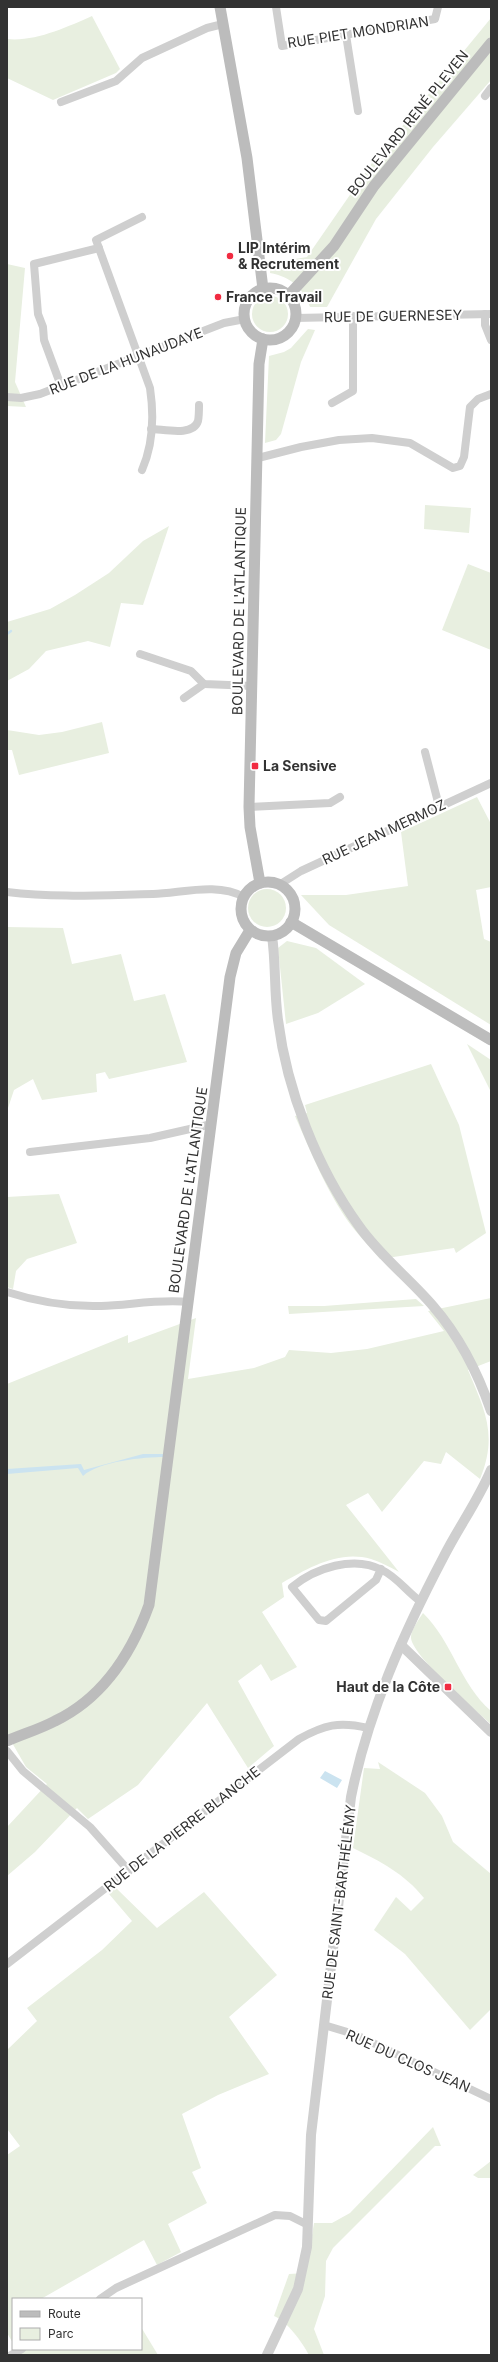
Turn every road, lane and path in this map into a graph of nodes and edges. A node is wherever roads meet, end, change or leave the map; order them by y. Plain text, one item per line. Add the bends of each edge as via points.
1 (220, 7) edge
2 (276, 7) edge
3 (438, 7) edge
4 (223, 24) junction
5 (346, 35) junction
6 (491, 44) edge
7 (491, 88) edge
8 (485, 96) dead end
9 (61, 102) dead end
10 (358, 111) dead end
11 (142, 217) dead end
12 (99, 248) junction
13 (263, 289) junction
14 (288, 296) junction
15 (488, 314) edge
16 (353, 316) junction
17 (295, 318) junction
18 (244, 319) junction
19 (263, 339) junction
20 (491, 340) edge
21 (139, 356) junction
22 (61, 386) junction
23 (491, 394) edge
24 (7, 397) edge
25 (332, 403) dead end
26 (199, 405) dead end
27 (151, 429) junction
28 (258, 458) junction
29 (142, 470) dead end
30 (140, 654) dead end
31 (204, 684) junction
32 (253, 686) junction
33 (184, 698) dead end
34 (425, 752) dead end
35 (491, 783) edge
36 (340, 797) dead end
37 (439, 806) junction
38 (249, 807) junction
39 (260, 883) junction
40 (279, 885) junction
41 (7, 892) edge
42 (244, 897) junction
43 (291, 922) junction
44 (250, 930) junction
45 (272, 936) junction
46 (491, 1040) edge
47 (212, 1124) junction
48 (30, 1152) dead end
49 (7, 1292) edge
50 (188, 1302) junction
51 (491, 1411) edge
52 (491, 1470) edge
53 (381, 1569) junction
54 (420, 1601) junction
55 (401, 1645) junction
56 (368, 1728) junction
57 (491, 1732) edge
58 (7, 1741) edge
59 (7, 1751) edge
60 (129, 1871) junction
61 (7, 1964) edge
62 (324, 2025) junction
63 (491, 2099) edge
64 (308, 2225) junction
65 (101, 2298) edge
66 (20, 2350) edge
67 (11, 2355) edge
68 (267, 2355) edge

1 - 4 main road
2 - 5 street, RUE PIET MONDRIAN via 282,46
3 - 5 street, RUE PIET MONDRIAN via 435,19
4 - 9 street via 207,28 142,58 116,81
4 - 13 main road via 247,158
5 - 10 street
6 - 14 main road, BOULEVARD RENÉ PLEVEN via 374,186 334,246
7 - 8 street
11 - 12 street via 96,240
12 - 21 street
12 - 22 street via 34,264 38,314 44,340
13 - 14 main road via 277,289
13 - 18 main road via 250,297
14 - 17 main road via 295,310
15 - 16 street, RUE DE GUERNESEY
15 - 20 street via 485,325
16 - 17 street, RUE DE GUERNESEY
16 - 25 street via 353,391
17 - 19 main road via 287,333 280,338
18 - 19 main road via 251,332
18 - 21 street, RUE DE LA HUNAUDAYE
19 - 28 main road, BOULEVARD DE L'ATLANTIQUE via 259,364
21 - 22 street, RUE DE LA HUNAUDAYE
21 - 27 street via 150,388
22 - 24 street, RUE DE LA HUNAUDAYE via 21,398
23 - 28 street via 478,399 470,407 464,458 460,466 453,468 417,445 380,439 338,440
26 - 27 street via 198,421 192,428
27 - 29 street via 149,452
28 - 32 main road, BOULEVARD DE L'ATLANTIQUE
30 - 31 street via 191,671
31 - 32 street
31 - 33 street
32 - 38 main road, BOULEVARD DE L'ATLANTIQUE
34 - 37 street
35 - 37 street, RUE JEAN MERMOZ
36 - 38 street via 330,803
37 - 40 street, RUE JEAN MERMOZ via 301,871
38 - 39 main road, BOULEVARD DE L'ATLANTIQUE
39 - 40 main road
39 - 42 main road
40 - 43 main road via 287,890 294,905
41 - 42 street via 70,896 218,889
42 - 44 main road via 241,914
43 - 45 main road via 280,933
43 - 46 main road
44 - 45 main road via 264,936
44 - 47 main road, BOULEVARD DE L'ATLANTIQUE via 236,953 230,977
45 - 51 street via 278,1020 288,1071 314,1145 359,1227 432,1305 457,1337 485,1393
47 - 48 street via 150,1138
47 - 50 main road, BOULEVARD DE L'ATLANTIQUE
49 - 50 street via 67,1305
50 - 58 main road, BOULEVARD DE L'ATLANTIQUE via 149,1605 138,1634 123,1660 103,1685 56,1720
52 - 54 street, RUE DE SAINT-BARTHÉLÉMY
53 - 53 street via 370,1565 337,1565 304,1578 292,1587 319,1620 326,1621 376,1580
53 - 54 street
54 - 55 street, RUE DE SAINT-BARTHÉLÉMY
55 - 56 street, RUE DE SAINT-BARTHÉLÉMY
55 - 57 street
56 - 60 street, RUE DE LA PIERRE BLANCHE via 336,1724 322,1726 299,1739 230,1790
56 - 62 street, RUE DE SAINT-BARTHÉLÉMY via 351,1797
59 - 60 street via 23,1771 90,1826
60 - 61 street, RUE DE LA PIERRE BLANCHE
62 - 63 street, RUE DU CLOS JEAN via 354,2034
62 - 64 street, RUE DE SAINT-BARTHÉLÉMY via 311,2136
64 - 65 street via 290,2216 275,2215 116,2288
64 - 68 street, RUE DE SAINT-BARTHÉLÉMY via 308,2247 298,2289
66 - 67 street

